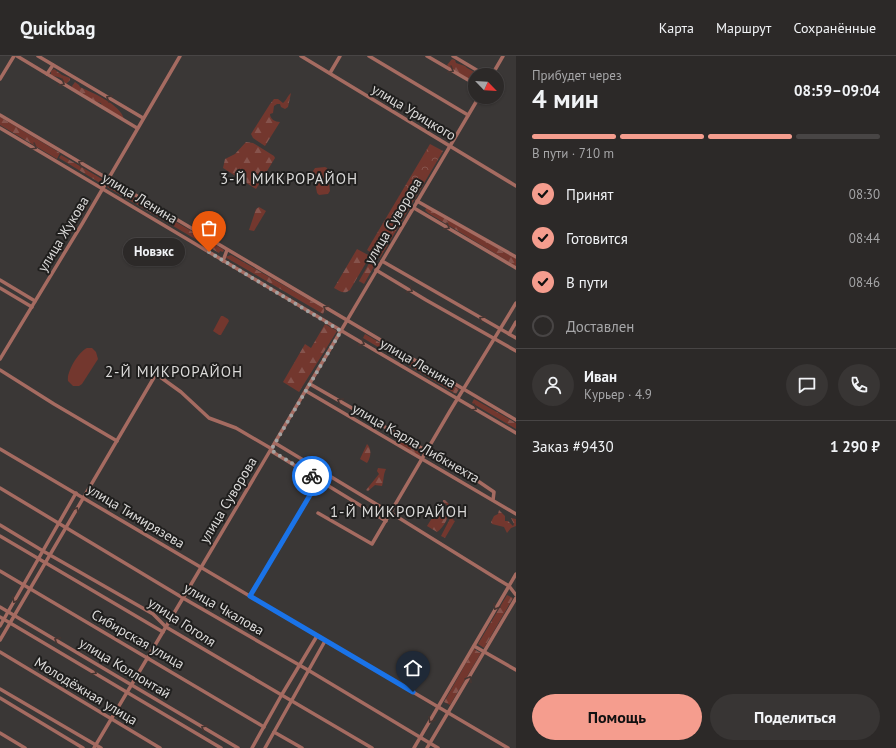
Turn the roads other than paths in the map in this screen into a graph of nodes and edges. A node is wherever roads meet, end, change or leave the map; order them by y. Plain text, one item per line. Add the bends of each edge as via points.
1 (9, 56) edge
2 (14, 56) edge
3 (17, 56) edge
4 (38, 56) edge
5 (180, 56) edge
6 (302, 56) edge
7 (340, 56) edge
8 (369, 56) edge
9 (427, 56) edge
10 (453, 56) edge
11 (503, 56) edge
12 (8, 65) junction
13 (53, 65) junction
14 (473, 68) edge
15 (496, 68) edge
16 (330, 73) junction
17 (47, 74) junction
18 (0, 79) edge
19 (468, 80) edge
20 (475, 104) edge
21 (0, 115) edge
22 (468, 115) junction
23 (143, 118) junction
24 (0, 128) edge
25 (137, 128) junction
26 (450, 145) junction
27 (108, 179) junction
28 (516, 186) edge
29 (103, 188) junction
30 (417, 201) junction
31 (414, 208) junction
32 (227, 250) junction
33 (516, 256) edge
34 (224, 261) junction
35 (382, 261) junction
36 (516, 268) edge
37 (376, 270) junction
38 (0, 280) edge
39 (0, 288) edge
40 (35, 301) junction
41 (516, 303) edge
42 (32, 307) junction
43 (347, 320) junction
44 (516, 322) edge
45 (500, 329) junction
46 (341, 331) junction
47 (509, 334) junction
48 (494, 338) junction
49 (516, 338) edge
50 (516, 351) edge
51 (0, 359) edge
52 (0, 370) edge
53 (310, 384) junction
54 (464, 390) junction
55 (306, 391) junction
56 (458, 399) junction
57 (516, 420) edge
58 (516, 433) edge
59 (117, 441) junction
60 (275, 443) junction
61 (0, 449) edge
62 (271, 450) junction
63 (428, 451) junction
64 (422, 460) junction
65 (324, 472) junction
66 (319, 480) junction
67 (0, 488) edge
68 (76, 494) junction
69 (83, 498) junction
70 (493, 500) junction
71 (318, 513) dead end
72 (391, 513) junction
73 (516, 514) edge
74 (386, 520) junction
75 (58, 523) junction
76 (0, 525) edge
77 (66, 528) junction
78 (0, 536) edge
79 (42, 551) junction
80 (50, 555) junction
81 (38, 559) junction
82 (46, 563) junction
83 (201, 567) junction
84 (0, 571) edge
85 (516, 574) edge
86 (23, 585) junction
87 (508, 586) junction
88 (30, 589) junction
89 (250, 596) junction
90 (516, 596) edge
91 (184, 598) junction
92 (0, 607) edge
93 (8, 612) junction
94 (15, 616) junction
95 (0, 617) edge
96 (4, 619) junction
97 (10, 623) junction
98 (0, 626) edge
99 (166, 627) junction
100 (163, 632) junction
101 (317, 636) junction
102 (0, 640) edge
103 (325, 641) junction
104 (474, 646) junction
105 (485, 651) junction
106 (0, 652) edge
107 (148, 658) junction
108 (300, 665) junction
109 (308, 670) junction
110 (516, 670) edge
111 (131, 686) junction
112 (0, 688) edge
113 (127, 692) junction
114 (281, 696) junction
115 (0, 698) edge
116 (291, 701) junction
117 (438, 706) junction
118 (449, 712) junction
119 (111, 719) junction
120 (264, 728) junction
121 (274, 732) junction
122 (0, 733) edge
123 (420, 738) junction
124 (430, 743) junction
125 (95, 747) edge
126 (25, 748) edge
127 (83, 748) edge
128 (101, 748) edge
129 (160, 748) edge
130 (221, 748) edge
131 (238, 748) edge
132 (252, 748) edge
133 (264, 748) edge
134 (302, 748) edge
135 (372, 748) edge
136 (414, 748) edge
137 (427, 748) edge
138 (438, 748) edge
139 (508, 748) edge

1 - 12 street
2 - 12 street
3 - 17 street
4 - 13 street
5 - 23 street, улица Жукова
6 - 16 street, улица Урицкого
7 - 16 street
8 - 22 street
9 -> 19 street
10 - 14 street
11 - 15 street
12 - 18 street
13 - 17 street
23 -> 13 street
16 - 26 street, улица Урицкого
17 -> 25 street
20 - 22 street, улица Суворова
27 -> 21 street, улица Ленина
22 - 26 street, улица Суворова
23 - 25 street, улица Жукова
24 -> 29 street, улица Ленина
25 - 27 street, улица Жукова
26 - 28 street, улица Урицкого
26 - 30 street, улица Суворова
27 - 29 street, улица Жукова
27 - 32 street, улица Ленина
29 - 34 street, улица Ленина
29 - 40 street, улица Жукова
30 - 31 street, улица Суворова
30 - 33 street
31 - 35 street, улица Суворова
31 -> 36 street
32 - 34 street
43 -> 32 street, улица Ленина
34 - 46 street, улица Ленина
35 - 37 street, улица Суворова
45 -> 35 street
37 - 43 street, улица Суворова
37 -> 48 street
38 - 40 street
39 - 42 street
40 - 42 street, улица Жукова
41 - 45 street
42 - 51 street, улица Жукова
43 - 46 street, улица Суворова
43 - 54 street, улица Ленина
44 - 47 street
45 - 47 street
45 - 48 street
46 - 53 street, улица Суворова
46 -> 56 street, улица Ленина
47 - 49 street
48 - 50 street
48 - 54 street
52 - 59 street
53 - 55 street, улица Суворова
63 -> 53 street, улица Карла Либкнехта
54 - 56 street
54 - 57 street, улица Ленина
55 - 60 street, улица Суворова
55 - 64 street, улица Карла Либкнехта
56 -> 58 street, улица Ленина
56 - 63 street
59 - 62 street via 156,374 181,392 209,418 236,428
59 - 69 street
60 - 62 street, улица Суворова
60 - 65 street
61 - 68 street, улица Тимирязева
62 - 66 street
62 - 83 street, улица Суворова
63 - 64 street
63 - 70 street, улица Карла Либкнехта via 494,492
64 - 70 street, улица Карла Либкнехта
64 - 72 street
65 - 66 street
65 - 72 street
66 - 74 street
66 - 89 street
67 - 75 street, улица Чкалова
68 - 69 street, улица Тимирязева
68 - 75 street
77 -> 69 street
69 - 83 street, улица Тимирязева
70 - 73 street, улица Карла Либкнехта
71 - 74 street via 372,544
72 - 74 street
72 - 87 street
75 - 77 street, улица Чкалова
75 - 79 street
76 - 79 street, улица Гоголя
77 - 80 street
77 - 91 street, улица Чкалова
78 - 81 street
79 - 80 street, улица Гоголя
79 - 81 street
80 - 82 street
80 - 99 street, улица Гоголя via 152,614
81 - 82 street
81 - 86 street
82 - 88 street
82 - 100 street
83 - 89 street, улица Тимирязева
83 - 91 street, улица Суворова
84 - 86 street, Сибирская улица
85 - 87 street
86 - 88 street, Сибирская улица
86 -> 93 street
87 - 90 street
87 -> 104 street
88 - 94 street
88 - 107 street, Сибирская улица
89 - 101 street, улица Тимирязева
90 - 105 street
91 - 99 street, улица Суворова
91 - 108 street, улица Чкалова
92 - 93 street, улица Коллонтай
93 - 94 street, улица Коллонтай
93 - 96 street
94 - 97 street
111 -> 94 street, улица Коллонтай
95 - 96 street, улица Коллонтай
96 - 97 street, улица Коллонтай
96 - 98 street
97 - 102 street
97 -> 113 street, улица Коллонтай
99 - 100 street, улица Суворова
99 - 114 street, улица Гоголя
100 - 107 street, улица Суворова
101 - 103 street, улица Тимирязева
101 - 108 street
103 - 109 street
103 - 117 street, улица Тимирязева
104 - 105 street
104 - 117 street
105 - 110 street
118 -> 105 street
106 - 119 street, Молодёжная улица
107 - 111 street, улица Суворова
107 - 120 street, Сибирская улица
108 - 109 street, улица Чкалова
108 - 114 street
109 - 116 street
109 - 123 street, улица Чкалова
111 - 113 street, улица Суворова
131 -> 111 street, улица Коллонтай
112 - 125 street
113 - 119 street, улица Суворова
113 - 130 street, улица Коллонтай
114 - 116 street, улица Гоголя
114 - 120 street
115 - 127 street
116 - 121 street
116 - 135 street, улица Гоголя
117 - 118 street, улица Тимирязева
117 -> 123 street
118 - 124 street
118 - 139 street, улица Тимирязева
119 - 125 street, улица Суворова
119 - 129 street, Молодёжная улица
120 - 132 street
121 - 133 street
121 - 134 street
122 - 126 street
123 - 124 street, улица Чкалова
123 - 136 street
124 - 137 street
124 - 138 street, улица Чкалова
125 - 128 street

